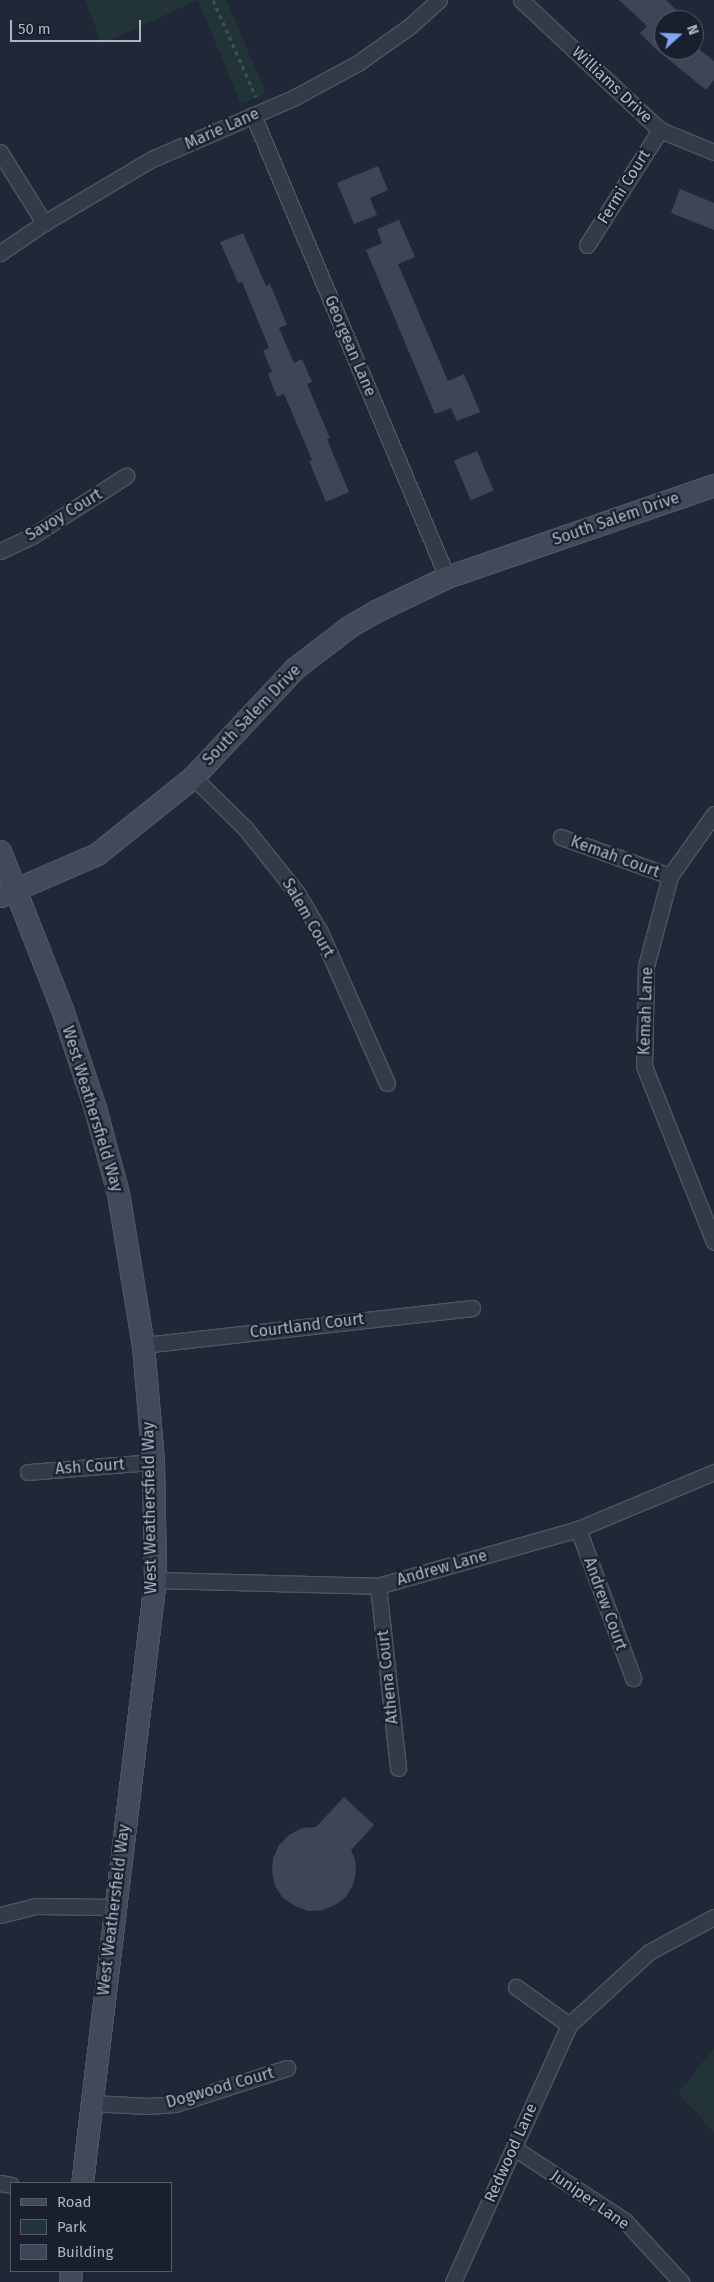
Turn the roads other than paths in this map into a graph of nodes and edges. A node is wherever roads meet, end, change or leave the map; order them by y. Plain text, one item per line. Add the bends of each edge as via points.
1 (439, 0) edge
2 (521, 0) edge
3 (258, 113) junction
4 (660, 130) junction
5 (0, 152) edge
6 (714, 152) edge
7 (44, 223) junction
8 (588, 244) dead end
9 (0, 253) edge
10 (126, 476) dead end
11 (714, 484) edge
12 (0, 551) edge
13 (447, 577) junction
14 (193, 777) junction
15 (714, 814) edge
16 (561, 837) dead end
17 (0, 851) edge
18 (670, 876) junction
19 (8, 893) edge
20 (387, 1084) dead end
21 (714, 1242) edge
22 (472, 1308) dead end
23 (143, 1345) junction
24 (153, 1462) junction
25 (28, 1472) dead end
26 (714, 1472) edge
27 (578, 1529) junction
28 (155, 1580) junction
29 (378, 1586) junction
30 (633, 1678) dead end
31 (398, 1768) dead end
32 (114, 1907) junction
33 (0, 1915) edge
34 (714, 1916) edge
35 (516, 1986) dead end
36 (569, 2025) junction
37 (288, 2068) dead end
38 (92, 2103) junction
39 (514, 2148) junction
40 (82, 2182) edge
41 (453, 2282) edge
42 (681, 2282) edge

1 - 3 street, Marie Lane via 404,31 358,63
2 - 4 street, Williams Drive
3 - 7 street, Marie Lane via 152,159
3 - 13 street, Georgean Lane
4 - 6 street, Williams Drive
4 - 8 street, Fermi Court
5 - 7 street
7 - 9 street, Marie Lane
10 - 12 street, Savoy Court via 32,536
11 - 13 street, South Salem Drive
13 - 14 street, South Salem Drive via 376,611 309,657 276,686
14 - 19 street, South Salem Drive via 97,854
14 - 20 street, Salem Court via 245,828 297,893 320,932
15 - 18 street, Kemah Lane
16 - 18 street, Kemah Court
17 - 19 street, West Weathersfield Way
18 - 21 street, Kemah Lane via 646,966 644,1066
19 - 23 street, West Weathersfield Way via 62,1009 100,1126 126,1233
22 - 23 street, Courtland Court
23 - 24 street, West Weathersfield Way
24 - 25 street, Ash Court
24 - 28 street, West Weathersfield Way
26 - 27 street, Andrew Lane
27 - 29 street, Andrew Lane
27 - 30 street, Andrew Court
28 - 29 street, Andrew Lane
28 - 32 street, West Weathersfield Way
29 - 31 street, Athena Court
32 - 33 street via 36,1906
32 - 38 street, West Weathersfield Way
34 - 36 street, Redwood Lane via 649,1952
35 - 36 street
36 - 39 street, Redwood Lane
37 - 38 street, Dogwood Court via 175,2104
38 - 40 street, West Weathersfield Way
39 - 41 street, Redwood Lane
39 - 42 street, Juniper Lane via 625,2221

